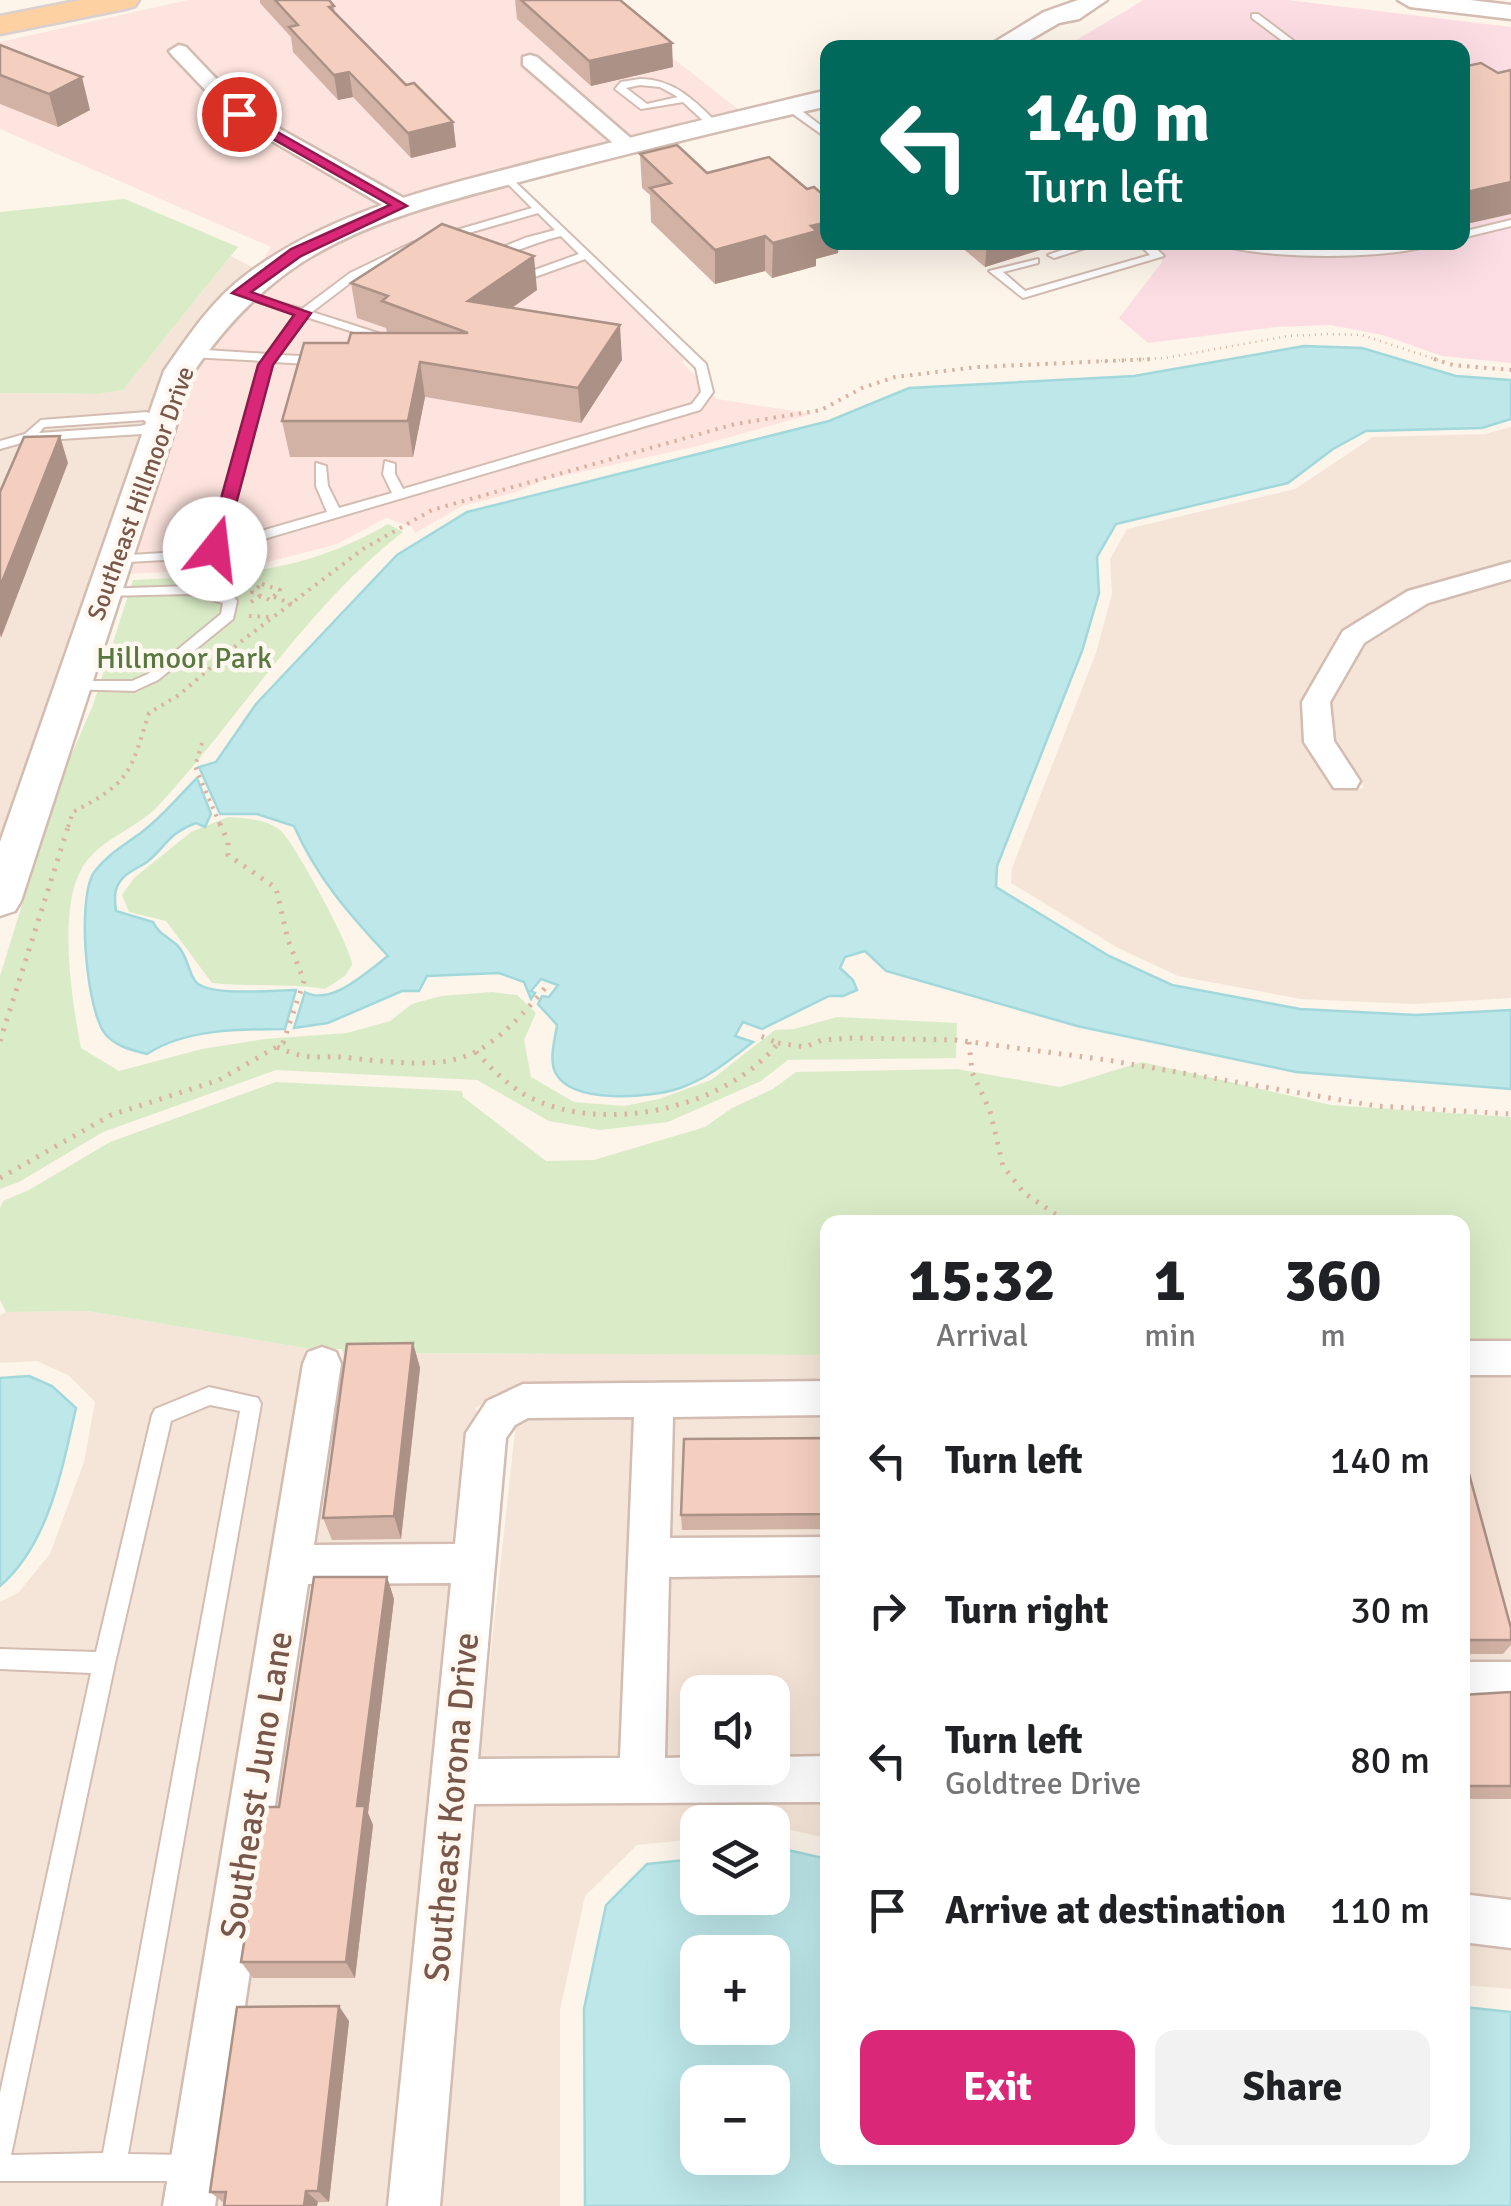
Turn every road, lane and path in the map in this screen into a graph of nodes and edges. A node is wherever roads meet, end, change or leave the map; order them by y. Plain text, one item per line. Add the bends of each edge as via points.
1 (41, 0) edge
2 (125, 0) edge
3 (1095, 0) edge
4 (1410, 0) edge
5 (0, 8) edge
6 (1059, 9) edge
7 (1511, 12) edge
8 (1256, 16) dead end
9 (0, 25) edge
10 (1009, 40) edge
11 (1288, 40) edge
12 (179, 51) dead end
13 (530, 61) dead end
14 (683, 99) junction
15 (820, 100) edge
16 (790, 106) junction
17 (713, 124) junction
18 (820, 130) edge
19 (627, 146) junction
20 (507, 177) junction
21 (400, 206) junction
22 (538, 210) junction
23 (1511, 224) edge
24 (562, 232) junction
25 (1470, 234) edge
26 (1071, 250) edge
27 (1151, 250) edge
28 (1292, 250) edge
29 (1352, 250) edge
30 (586, 255) junction
31 (1054, 255) dead end
32 (479, 260) edge
33 (1034, 260) dead end
34 (524, 277) edge
35 (240, 293) junction
36 (303, 313) junction
37 (380, 337) edge
38 (190, 353) junction
39 (269, 359) junction
40 (339, 362) edge
41 (1511, 370) edge
42 (158, 423) junction
43 (0, 446) edge
44 (389, 464) dead end
45 (320, 466) dead end
46 (400, 495) junction
47 (335, 514) junction
48 (215, 549) junction
49 (115, 560) junction
50 (1511, 570) edge
51 (104, 592) junction
52 (260, 596) junction
53 (274, 597) junction
54 (292, 604) junction
55 (229, 610) junction
56 (263, 617) dead end
57 (276, 617) junction
58 (72, 686) junction
59 (202, 743) dead end
60 (1346, 781) dead end
61 (0, 901) edge
62 (546, 987) dead end
63 (758, 1035) dead end
64 (0, 1041) edge
65 (775, 1042) junction
66 (969, 1042) junction
67 (276, 1048) junction
68 (476, 1052) junction
69 (1511, 1114) edge
70 (0, 1178) edge
71 (1057, 1215) edge
72 (1470, 1358) edge
73 (1511, 1358) edge
74 (322, 1364) dead end
75 (820, 1398) edge
76 (654, 1400) junction
77 (820, 1556) edge
78 (648, 1558) junction
79 (474, 1563) junction
80 (290, 1565) junction
81 (0, 1659) edge
82 (104, 1664) junction
83 (1470, 1683) edge
84 (1511, 1683) edge
85 (642, 1780) junction
86 (820, 1780) edge
87 (454, 1782) junction
88 (1470, 1919) edge
89 (1511, 1924) edge
90 (0, 2152) edge
91 (113, 2166) junction
92 (0, 2168) edge
93 (192, 2187) edge
94 (414, 2206) edge

1 - 5 main road
2 - 9 main road
3 - 6 street via 1071,14
4 - 7 street
6 - 10 street
8 - 11 lane
12 - 21 street via 239,114
13 - 19 street
14 - 14 lane via 653,78 620,89 645,107
14 - 17 lane
15 - 16 street, Southeast Hillmoor Drive
16 - 17 street, Southeast Hillmoor Drive
16 - 18 lane
17 - 19 street, Southeast Hillmoor Drive
19 - 20 street, Southeast Hillmoor Drive
20 - 21 street, Southeast Hillmoor Drive
20 - 22 lane
21 - 35 street, Southeast Hillmoor Drive via 296,252
22 - 24 lane
22 - 36 lane via 416,244 354,275
23 - 25 lane
24 - 30 lane
24 - 32 lane
26 - 31 lane
27 - 33 lane via 1158,256 1023,295 995,271
28 - 29 lane
30 - 34 lane
30 - 46 lane via 702,368 707,392 696,407
35 - 36 lane
35 - 38 street, Southeast Hillmoor Drive
36 - 37 lane
36 - 39 lane
38 - 39 lane
38 - 42 street, Southeast Hillmoor Drive
39 - 40 lane
39 - 48 lane
41 - 54 path via 1453,365 1362,336 1328,334 1166,358 978,366 895,378 821,410 735,424 444,505 374,542
42 - 43 lane via 142,430 27,436
42 - 49 street, Southeast Hillmoor Drive
44 - 46 lane
45 - 47 lane
46 - 47 lane
47 - 48 lane
48 - 49 lane
49 - 51 street, Southeast Hillmoor Drive
50 - 60 street via 1418,597 1352,637 1316,702 1319,742
51 - 55 lane via 190,590 230,601
51 - 58 street, Southeast Hillmoor Drive
52 - 53 path
52 - 53 path via 252,592 262,584 280,590
52 - 55 path
53 - 54 path
54 - 57 path
55 - 58 lane via 134,686
56 - 57 path
57 - 64 path via 179,695 154,706 130,774 73,812
58 - 61 street, Southeast Hillmoor Drive
59 - 67 path via 197,768 228,855 276,888 304,981 287,1038
62 - 68 path via 518,1024
63 - 65 path
65 - 66 path
65 - 68 path via 759,1064 706,1095 604,1118 552,1107 519,1090
66 - 69 path via 1376,1106
66 - 71 path via 1002,1166 1024,1193
67 - 68 path via 310,1060 425,1066
67 - 70 path via 219,1080 111,1115
72 - 73 street
74 - 80 street, Southeast Juno Lane
75 - 76 street
76 - 78 street
76 - 79 street, Southeast Korona Drive via 523,1402 501,1412 486,1433
77 - 78 street
78 - 85 street
79 - 80 street
79 - 87 street, Southeast Korona Drive
80 - 93 street, Southeast Juno Lane
81 - 82 lane
82 - 90 lane
82 - 91 lane via 162,1415 209,1396 251,1404
83 - 84 street
85 - 86 street
85 - 87 street
87 - 94 street, Southeast Korona Drive
88 - 89 street
91 - 92 lane
91 - 93 lane

